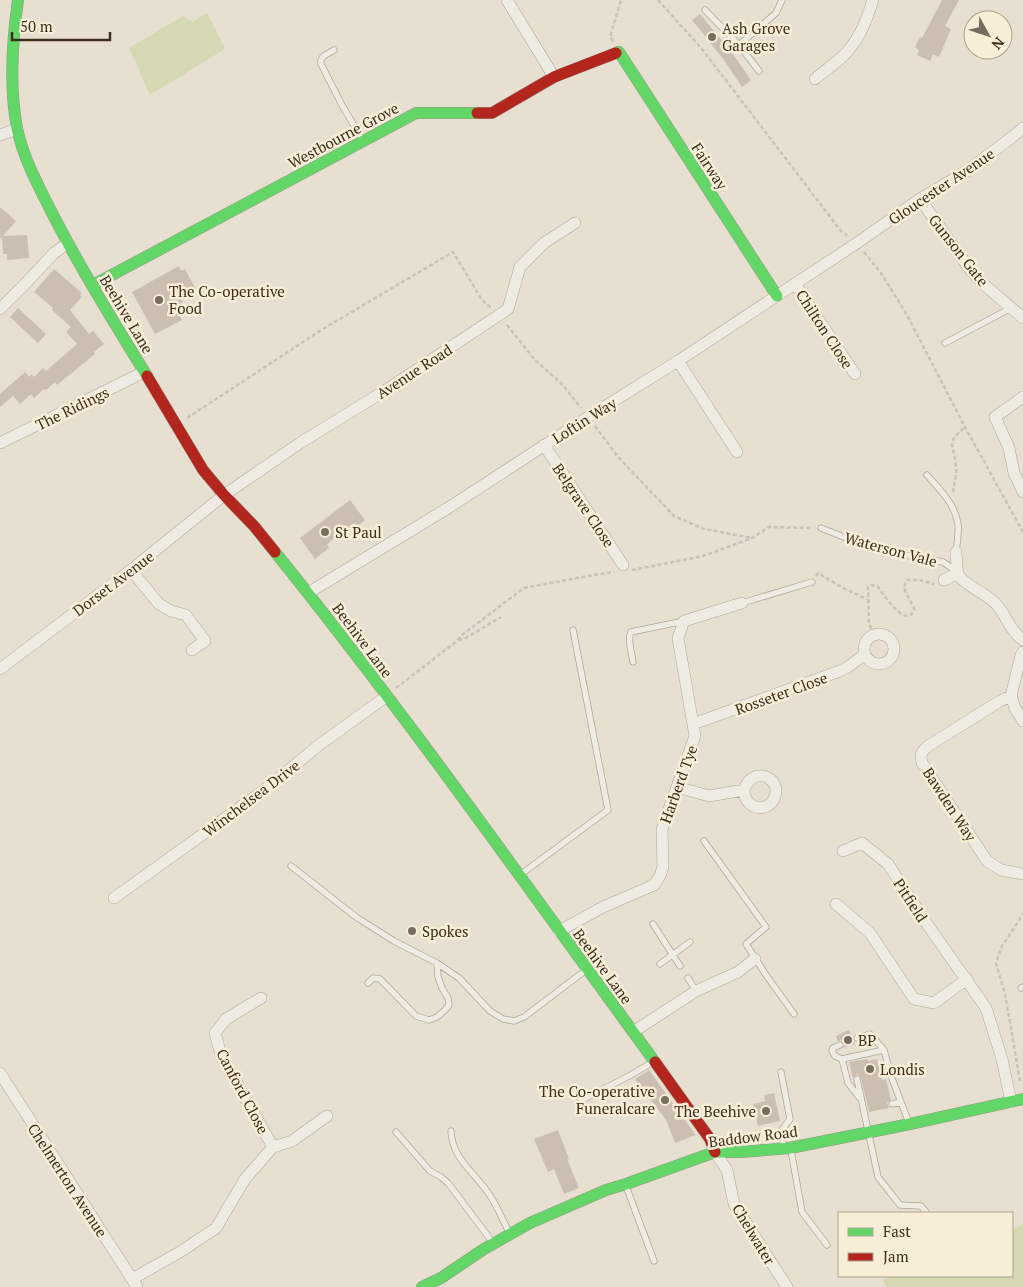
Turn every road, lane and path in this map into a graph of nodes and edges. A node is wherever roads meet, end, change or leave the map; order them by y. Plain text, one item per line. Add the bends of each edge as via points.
1 (18, 0) edge
2 (507, 0) edge
3 (621, 0) edge
4 (658, 0) edge
5 (782, 0) edge
6 (873, 0) edge
7 (705, 10) dead end
8 (739, 44) junction
9 (334, 50) dead end
10 (619, 52) junction
11 (759, 71) dead end
12 (554, 77) junction
13 (815, 79) dead end
14 (1023, 128) edge
15 (17, 129) junction
16 (0, 135) edge
17 (363, 141) junction
18 (920, 199) junction
19 (575, 223) dead end
20 (68, 243) junction
21 (857, 243) junction
22 (795, 284) junction
23 (93, 286) junction
24 (777, 296) junction
25 (0, 309) edge
26 (1018, 311) edge
27 (499, 315) junction
28 (945, 343) dead end
29 (678, 361) junction
30 (144, 372) junction
31 (855, 374) dead end
32 (1023, 397) edge
33 (588, 417) junction
34 (176, 424) junction
35 (965, 427) junction
36 (0, 444) edge
37 (544, 445) junction
38 (737, 452) dead end
39 (927, 475) dead end
40 (1023, 492) edge
41 (224, 495) junction
42 (956, 495) dead end
43 (821, 528) joint
44 (1023, 532) edge
45 (752, 538) junction
46 (956, 552) joint
47 (622, 569) junction
48 (131, 570) junction
49 (958, 573) junction
50 (812, 582) joint
51 (941, 583) joint
52 (308, 593) junction
53 (868, 599) junction
54 (742, 603) joint
55 (501, 617) dead end
56 (684, 621) junction
57 (573, 630) dead end
58 (872, 635) junction
59 (1023, 640) edge
60 (457, 641) junction
61 (192, 650) dead end
62 (1023, 652) edge
63 (865, 654) junction
64 (633, 662) dead end
65 (0, 669) edge
66 (387, 696) junction
67 (1011, 696) junction
68 (1023, 721) edge
69 (693, 724) junction
70 (677, 787) junction
71 (744, 790) dead end
72 (704, 841) dead end
73 (843, 851) dead end
74 (291, 866) dead end
75 (1023, 874) edge
76 (519, 876) junction
77 (114, 898) dead end
78 (836, 904) dead end
79 (1023, 914) edge
80 (653, 924) dead end
81 (559, 931) junction
82 (690, 942) dead end
83 (673, 955) junction
84 (755, 960) junction
85 (438, 963) junction
86 (660, 964) dead end
87 (680, 966) dead end
88 (588, 969) junction
89 (688, 978) dead end
90 (967, 979) junction
91 (368, 983) dead end
92 (696, 991) junction
93 (261, 998) dead end
94 (794, 1014) dead end
95 (633, 1032) junction
96 (858, 1038) dead end
97 (840, 1045) dead end
98 (884, 1050) junction
99 (842, 1059) junction
100 (654, 1061) junction
101 (781, 1072) dead end
102 (0, 1073) edge
103 (857, 1079) dead end
104 (1021, 1086) dead end
105 (571, 1090) dead end
106 (897, 1092) junction
107 (890, 1094) dead end
108 (863, 1098) junction
109 (1017, 1100) edge
110 (902, 1102) junction
111 (892, 1104) dead end
112 (327, 1116) dead end
113 (910, 1124) junction
114 (450, 1131) dead end
115 (396, 1132) dead end
116 (868, 1132) junction
117 (273, 1147) junction
118 (787, 1148) junction
119 (715, 1152) junction
120 (626, 1184) junction
121 (926, 1212) edge
122 (510, 1234) junction
123 (494, 1244) junction
124 (827, 1245) dead end
125 (654, 1261) dead end
126 (134, 1283) edge
127 (422, 1287) edge
128 (787, 1287) edge

1 - 15 main road, Beehive Lane via 12,84
2 - 12 street
3 - 10 path via 610,37
4 - 21 path via 702,49 841,231
5 - 8 lane via 776,13
6 - 13 street via 852,46
7 - 8 lane
8 - 11 lane
9 - 17 lane via 320,60 321,64
10 - 12 main road, Westbourne Grove
10 - 24 main road, Fairway
12 - 17 main road, Westbourne Grove via 492,113 416,113
14 - 18 street, Gloucester Avenue via 966,171
15 - 16 street
15 - 20 main road, Beehive Lane via 30,169
17 - 23 main road, Westbourne Grove
18 - 21 street, Gloucester Avenue
18 - 26 street, Gunson Gate via 981,282
19 - 27 street, Avenue Road via 544,243 520,267 508,309
20 - 23 main road, Beehive Lane
20 - 25 street via 54,253
21 - 22 street, Loftin Way
21 - 35 path via 881,273 906,315
22 - 24 street, Loftin Way
22 - 31 street, Chilton Close
23 - 30 main road, Beehive Lane
24 - 29 street, Loftin Way
26 - 28 lane
27 - 33 path
27 - 34 path via 482,300 453,252 323,329
27 - 41 street, Avenue Road
29 - 33 street, Loftin Way
29 - 38 street
30 - 34 main road, Beehive Lane
30 - 36 street, The Ridings
32 - 40 street via 995,417
33 - 37 street, Loftin Way
33 - 45 path via 619,458 674,516 704,529
34 - 41 main road, Beehive Lane via 203,470
35 - 42 path via 952,444 956,465 952,489
35 - 44 path
37 - 47 street, Belgrave Close
37 - 52 street, Loftin Way
39 - 46 lane, Waterson Vale via 947,497 956,516
41 - 48 street, Dorset Avenue
41 - 52 main road, Beehive Lane via 254,526
43 - 45 path via 770,528
43 - 49 lane, Waterson Vale via 854,542 943,562
45 - 47 path via 703,556
46 - 49 street, Waterson Vale
47 - 60 path via 524,588
48 - 61 street via 159,604 186,615 205,641
48 - 65 street, Dorset Avenue
49 - 51 street, Waterson Vale
49 - 59 street, Waterson Vale via 996,604
50 - 53 path via 818,573
50 - 54 lane
51 - 53 path via 907,580 904,587 914,606 909,616 896,609 875,585 868,587
52 - 66 main road, Beehive Lane
53 - 58 path
54 - 56 street
55 - 60 path
56 - 64 lane via 631,632
56 - 69 street, Harberd Tye via 678,638
57 - 76 lane via 608,810
58 - 63 street via 865,643
58 - 63 street via 889,638 892,654 879,664
60 - 66 path
62 - 67 street
63 - 69 street, Rosseter Close via 840,671
66 - 76 main road, Beehive Lane
66 - 77 street, Winchelsea Drive via 267,788
67 - 68 street
67 - 75 street, Bawden Way via 928,746 920,756 987,862 1001,870
69 - 70 street, Harberd Tye via 695,736
70 - 71 street via 709,796
70 - 81 street, Harberd Tye via 662,829 663,867 654,885
72 - 84 lane via 766,927 746,944
73 - 90 street, Pitfield via 862,842 888,864
74 - 85 lane via 356,918
76 - 81 main road, Beehive Lane
78 - 90 street via 870,932 914,999 934,1003
79 - 104 path via 1001,948 996,963 1005,994
80 - 83 lane
81 - 88 main road, Beehive Lane
82 - 83 lane
83 - 86 lane
83 - 87 lane
84 - 92 street via 738,972
84 - 94 lane
85 - 88 lane via 458,978 490,1011 514,1021
85 - 91 lane via 438,977 449,1005 429,1020 416,1016 380,979 373,978
88 - 95 main road, Beehive Lane
89 - 92 lane
90 - 109 street, Pitfield via 986,1008
92 - 95 street
93 - 117 street, Canford Close via 226,1019 215,1033 221,1055
95 - 100 main road, Beehive Lane
96 - 98 lane via 870,1034
97 - 99 lane via 832,1051
98 - 99 lane
98 - 106 lane via 890,1082
99 - 108 lane via 848,1084
100 - 105 lane via 582,1100
100 - 119 main road, Beehive Lane via 710,1139
101 - 118 lane via 790,1119 781,1131
102 - 126 street, Chelmerton Avenue
103 - 108 lane
106 - 107 lane
106 - 110 lane
108 - 116 lane
109 - 113 main road, Baddow Road
110 - 111 lane
110 - 113 lane
112 - 117 street, Canford Close via 292,1141
113 - 116 main road, Baddow Road
114 - 122 lane via 455,1151 491,1196
115 - 123 lane via 430,1172 448,1183
116 - 118 main road, Baddow Road
116 - 121 lane via 878,1177 900,1204 921,1206
117 - 126 street, Canford Close via 245,1179 216,1228
118 - 119 main road, Baddow Road
118 - 124 lane via 802,1212
119 - 120 main road, Baddow Road
119 - 128 street, Chelwater via 727,1170 734,1204
120 - 122 main road, Baddow Road via 538,1219
120 - 125 lane
122 - 123 main road, Baddow Road
123 - 127 main road, Baddow Road via 442,1278

